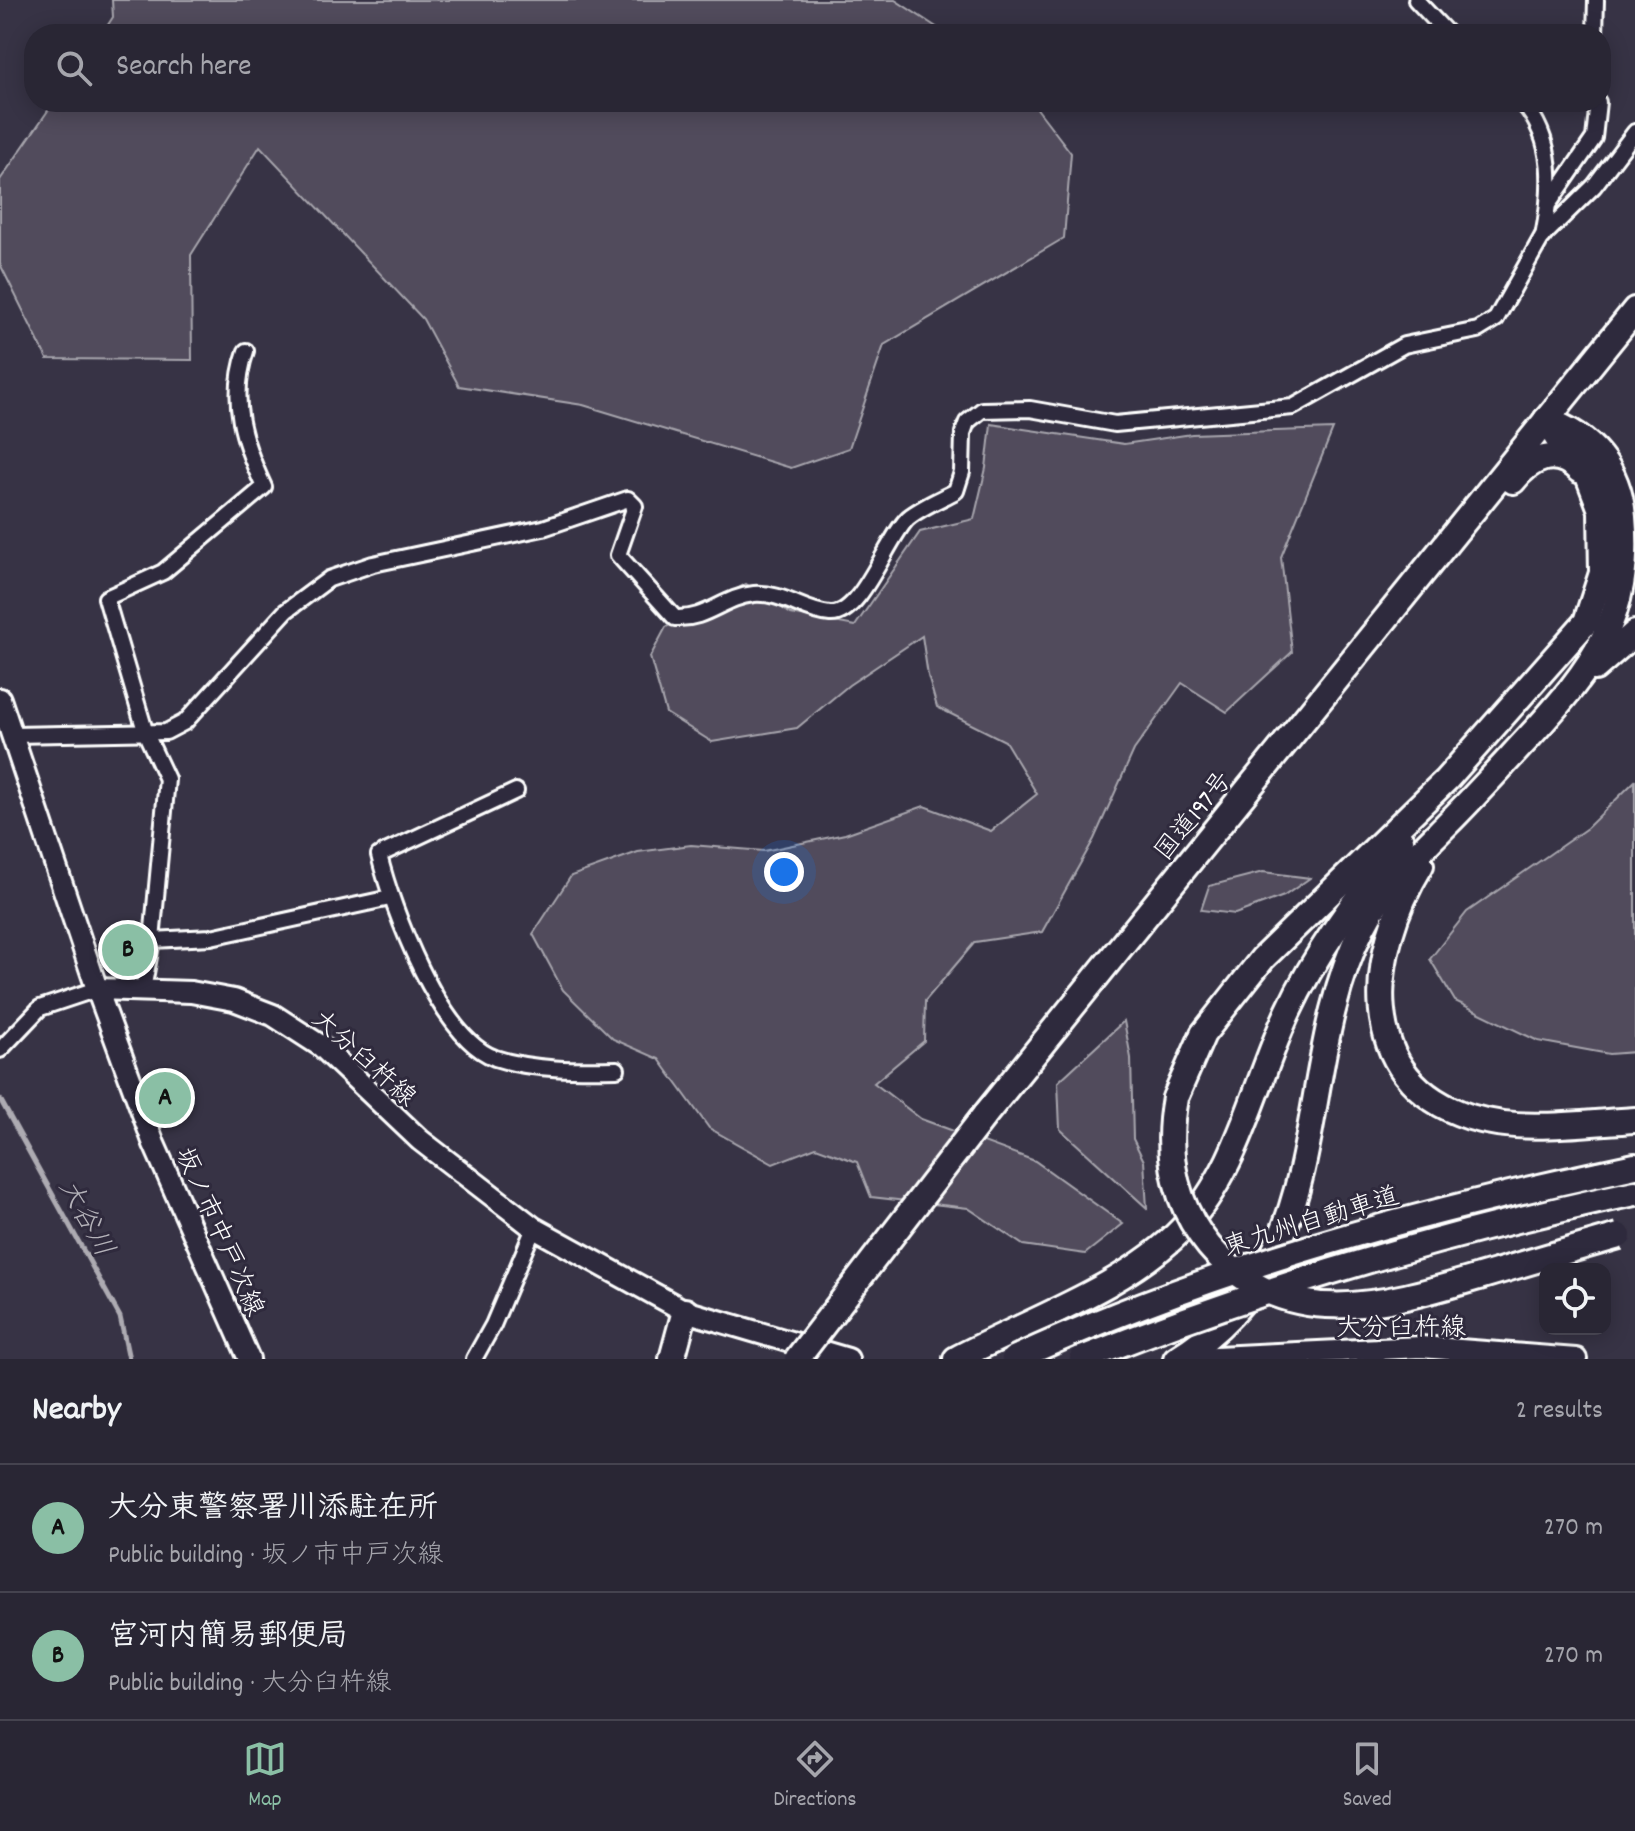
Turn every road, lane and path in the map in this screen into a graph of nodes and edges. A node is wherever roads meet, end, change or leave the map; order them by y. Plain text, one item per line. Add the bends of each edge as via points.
1 (1416, 0) edge
2 (1596, 0) edge
3 (1439, 24) edge
4 (1595, 24) edge
5 (1530, 112) edge
6 (1597, 112) edge
7 (1635, 132) edge
8 (1549, 202) junction
9 (1542, 237) junction
10 (1635, 310) edge
11 (246, 351) dead end
12 (1546, 420) junction
13 (1596, 490) junction
14 (1635, 633) edge
15 (1359, 652) junction
16 (1573, 688) junction
17 (0, 699) edge
18 (146, 734) junction
19 (13, 735) junction
20 (1446, 780) junction
21 (516, 791) dead end
22 (1468, 803) junction
23 (390, 898) junction
24 (152, 940) junction
25 (97, 989) junction
26 (143, 990) junction
27 (0, 1050) edge
28 (617, 1069) dead end
29 (1635, 1120) edge
30 (1635, 1166) edge
31 (1635, 1193) edge
32 (534, 1228) junction
33 (1627, 1234) edge
34 (685, 1311) junction
35 (249, 1359) edge
36 (474, 1359) edge
37 (672, 1359) edge
38 (797, 1359) edge
39 (848, 1359) edge
40 (956, 1359) edge
41 (1014, 1359) edge
42 (1082, 1359) edge
43 (1177, 1359) edge
44 (1576, 1359) edge

1 - 3 street
2 - 4 street
5 - 8 street via 1541,127 1547,153
6 - 8 street via 1594,138
7 - 9 street via 1594,186
8 - 9 street
9 - 18 street via 1496,319 1478,330 1404,345 1293,407 1115,424 1030,409 982,410 963,433 956,491 910,517 846,610 831,614 758,594 734,597 694,619 675,618 618,555 632,524 635,506 628,499 543,528 373,564 329,579 286,611 185,722
10 - 12 highway, 国道197号
11 - 18 street via 236,378 244,445 264,487 163,572 106,598
12 - 13 highway
12 - 15 highway, 国道197号
12 - 16 highway via 1572,429 1594,448 1613,475 1622,508 1624,550 1612,618 1593,661
13 - 15 highway via 1565,459 1542,457 1531,462 1437,575
13 - 20 highway via 1604,531 1603,564 1586,622
14 - 16 highway
15 - 38 highway, 国道197号, bridge via 984,1116
16 - 22 highway
17 - 19 main road
18 - 19 street
18 - 24 street via 167,779
19 - 25 main road
20 - 33 highway, bridge via 1263,958 1203,1034 1175,1098 1171,1122 1171,1165 1188,1215 1231,1267 1279,1296 1342,1307 1394,1301
20 - 40 highway via 1304,980 1224,1172 1182,1230 1145,1260
21 - 23 street via 379,855
22 - 29 highway via 1415,875 1389,932 1382,956 1381,1002 1393,1049 1426,1092 1471,1117 1519,1124
22 - 43 highway via 1391,883 1362,928 1335,1000 1295,1203 1250,1290 1213,1333
23 - 24 street via 211,937
23 - 28 street via 441,1010 478,1049 496,1058 546,1066
24 - 26 street
25 - 26 main road, 大分臼杵線
25 - 27 street via 49,1004
25 - 35 main road, 坂ノ市中戸次線 via 154,1144
26 - 32 main road, 大分臼杵線 via 224,998 291,1025 321,1046 438,1156
30 - 41 highway, 東九州自動車道, bridge via 1491,1197 1308,1247
31 - 42 highway, 東九州自動車道, bridge via 1319,1272
32 - 34 main road, 大分臼杵線
32 - 36 street
34 - 37 highway
34 - 39 main road, 大分臼杵線
43 - 44 main road, 大分臼杵線 via 1421,1347

